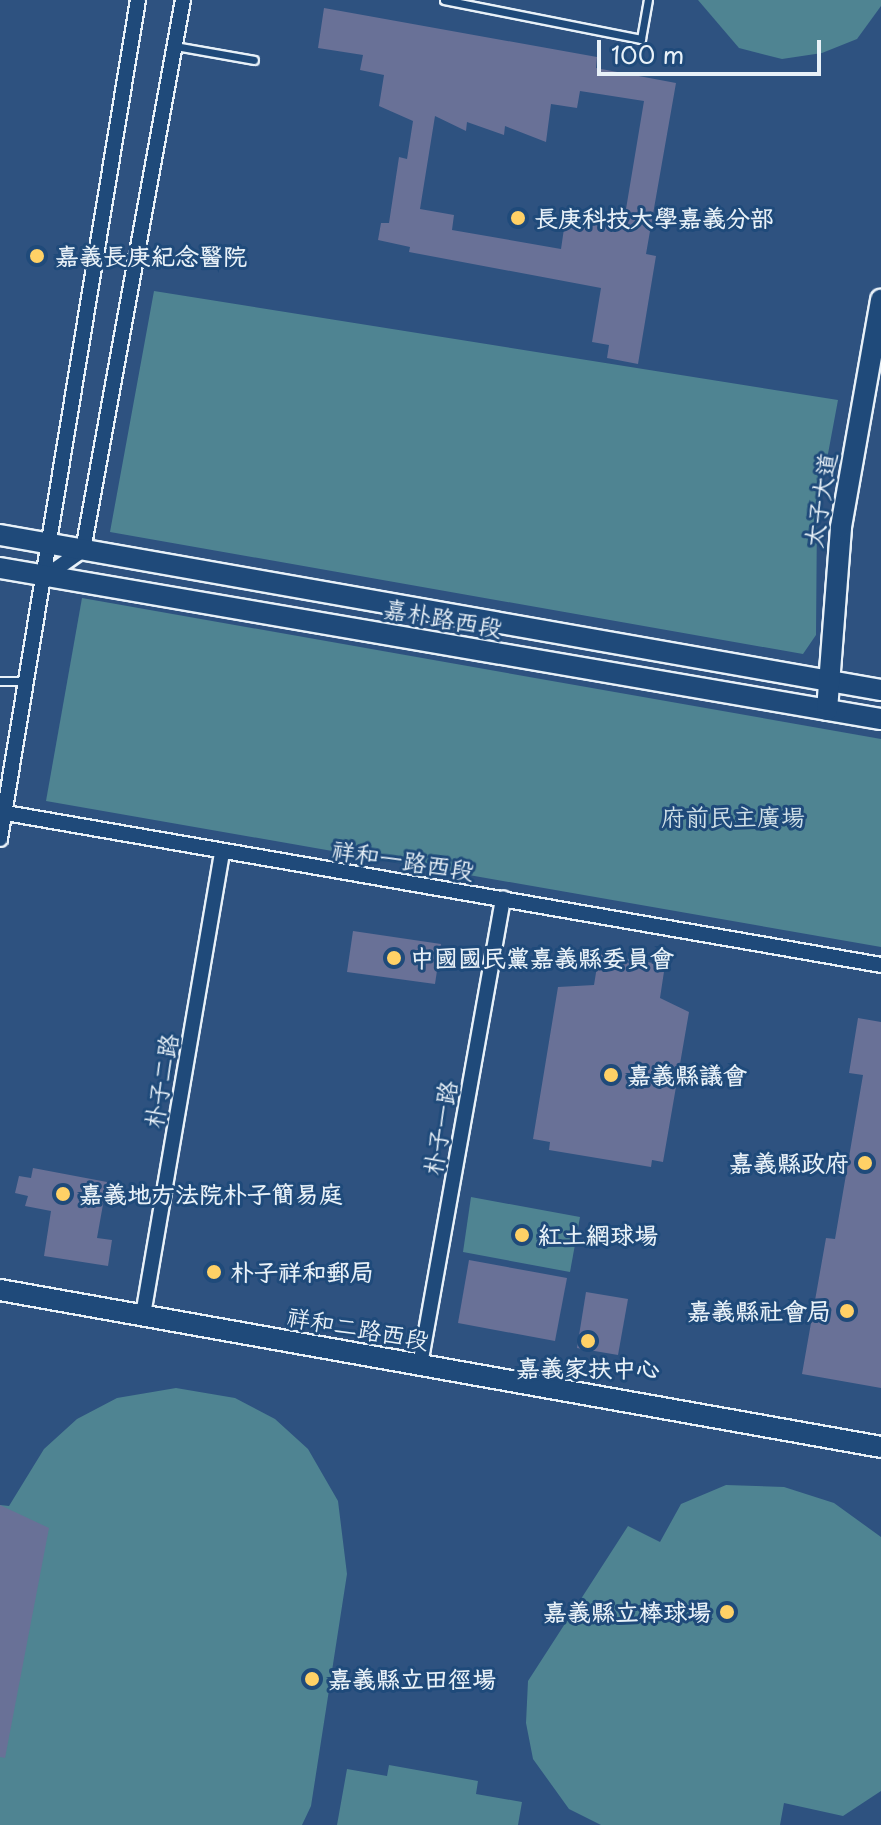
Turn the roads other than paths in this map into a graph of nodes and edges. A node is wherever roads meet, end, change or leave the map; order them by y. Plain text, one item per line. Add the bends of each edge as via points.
1 (138, 0) edge
2 (183, 0) edge
3 (444, 0) edge
4 (648, 0) edge
5 (175, 46) junction
6 (254, 60) dead end
7 (881, 299) edge
8 (0, 535) edge
9 (44, 543) junction
10 (83, 550) junction
11 (0, 568) edge
12 (46, 576) junction
13 (825, 680) junction
14 (0, 681) edge
15 (28, 681) junction
16 (881, 688) edge
17 (827, 710) junction
18 (879, 718) edge
19 (2, 812) edge
20 (0, 839) edge
21 (222, 853) junction
22 (503, 898) junction
23 (881, 965) edge
24 (0, 1290) edge
25 (143, 1315) junction
26 (420, 1365) junction
27 (881, 1447) edge

1 - 9 street
2 - 5 street
3 - 4 lane via 641,39
5 - 6 lane
5 - 10 street
7 - 13 main road, 太子大道 via 841,527
8 - 9 main road, 嘉朴路西段
9 - 10 main road, 嘉朴路西段
9 - 12 street
10 - 12 street
10 - 13 main road, 嘉朴路西段
11 - 12 main road, 嘉朴路西段
12 - 15 street
12 - 17 main road, 嘉朴路西段
13 - 16 main road, 嘉朴路西段
13 - 17 main road, 太子大道
14 - 15 lane
15 - 19 street
16 - 18 main road
17 - 18 main road, 嘉朴路西段
19 - 20 street
19 - 21 street, 祥和一路西段
21 - 22 street, 祥和一路西段
21 - 25 street, 朴子二路
22 - 23 street, 祥和一路西段
22 - 26 street, 朴子一路
24 - 25 main road, 祥和二路西段
25 - 26 main road, 祥和二路西段
26 - 27 main road, 祥和二路西段

